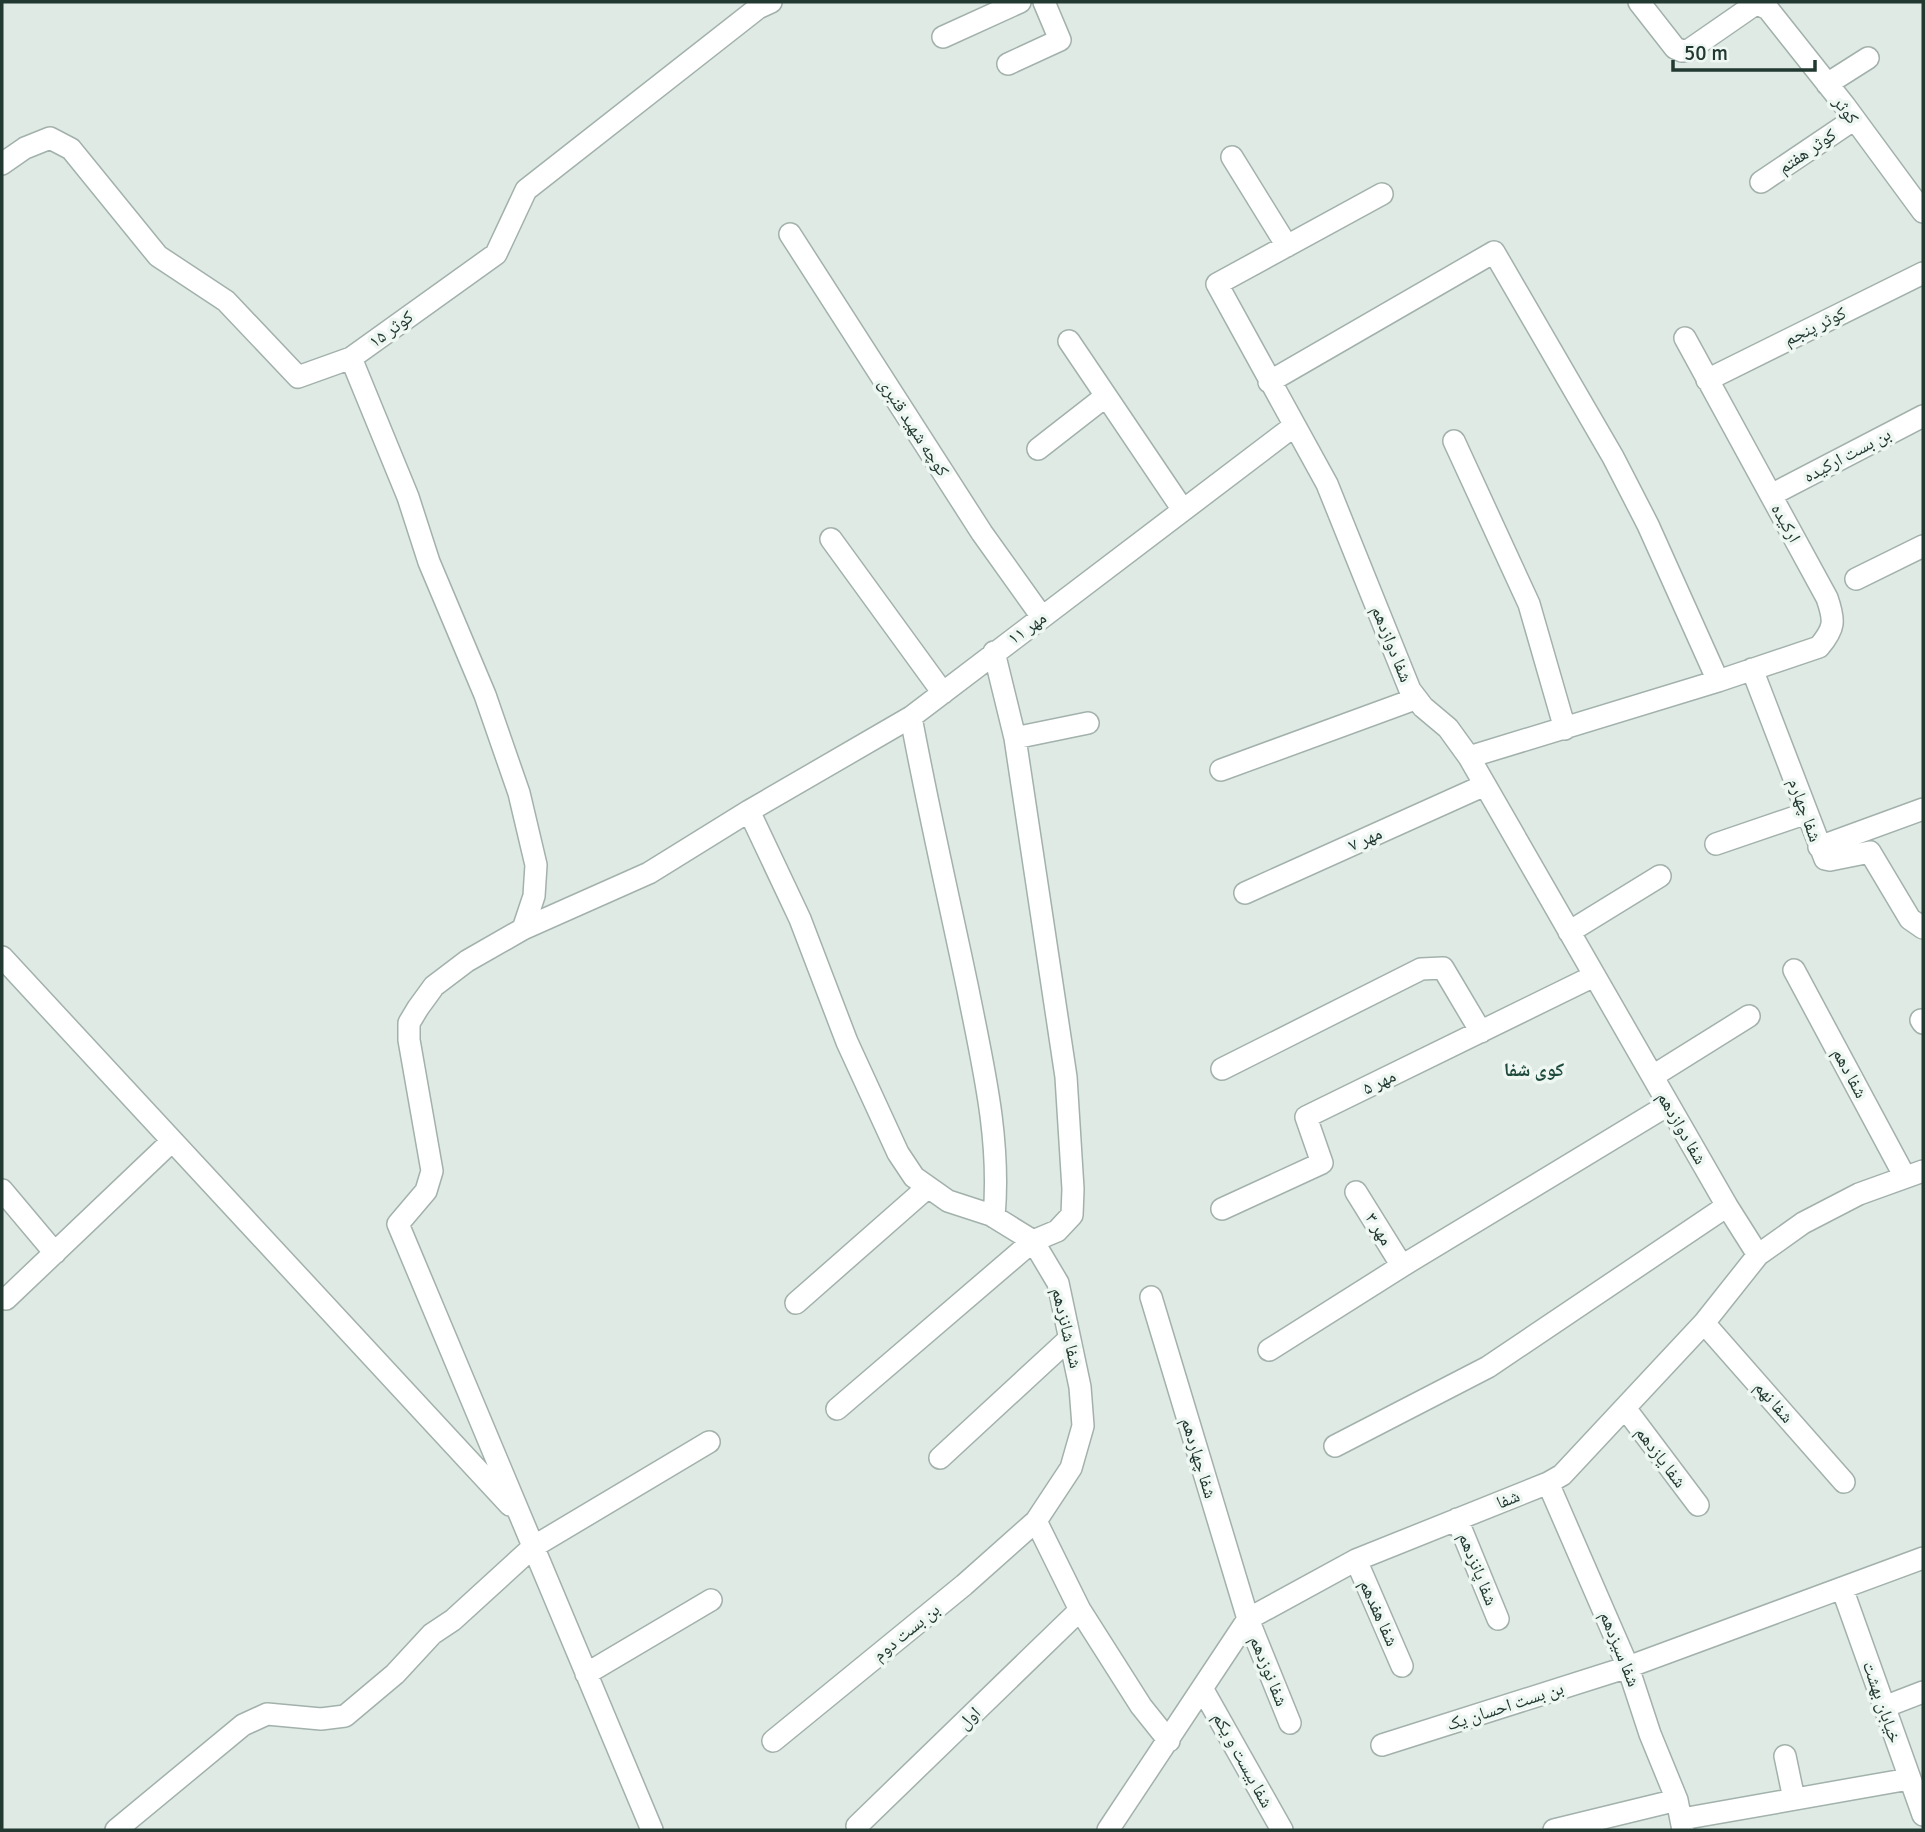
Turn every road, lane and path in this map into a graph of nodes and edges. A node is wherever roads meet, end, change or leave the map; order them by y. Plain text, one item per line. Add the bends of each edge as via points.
1 (771, 2) edge
2 (1020, 2) edge
3 (1044, 2) edge
4 (1639, 2) edge
5 (943, 37) dead end
6 (1868, 58) dead end
7 (1008, 64) dead end
8 (1827, 85) junction
9 (1853, 120) junction
10 (1232, 158) dead end
11 (2, 164) edge
12 (1761, 182) dead end
13 (1382, 194) dead end
14 (1923, 212) edge
15 (790, 234) dead end
16 (1287, 246) junction
17 (1923, 273) edge
18 (1685, 338) dead end
19 (1069, 341) dead end
20 (351, 358) junction
21 (1707, 380) junction
22 (1269, 382) junction
23 (1106, 396) junction
24 (1923, 416) edge
25 (1294, 426) junction
26 (1454, 440) dead end
27 (1038, 449) dead end
28 (1771, 495) junction
29 (1183, 510) junction
30 (831, 539) dead end
31 (1923, 546) edge
32 (1856, 579) dead end
33 (1042, 617) junction
34 (994, 652) junction
35 (1752, 669) junction
36 (1718, 681) junction
37 (943, 692) junction
38 (1415, 699) junction
39 (911, 717) junction
40 (1088, 723) dead end
41 (1565, 729) junction
42 (1015, 738) junction
43 (1469, 757) junction
44 (1221, 770) dead end
45 (1485, 785) junction
46 (1923, 809) edge
47 (749, 811) junction
48 (1807, 813) junction
49 (1716, 844) dead end
50 (1819, 847) junction
51 (1660, 876) dead end
52 (1245, 893) dead end
53 (1923, 928) edge
54 (523, 929) junction
55 (1569, 932) junction
56 (2, 957) edge
57 (1794, 970) dead end
58 (1594, 976) junction
59 (1749, 1016) dead end
60 (1481, 1032) junction
61 (1222, 1069) dead end
62 (1653, 1076) junction
63 (1668, 1105) junction
64 (172, 1141) junction
65 (1914, 1174) edge
66 (928, 1186) junction
67 (2, 1190) edge
68 (1356, 1192) dead end
69 (1727, 1206) junction
70 (1222, 1209) dead end
71 (994, 1217) junction
72 (1033, 1241) junction
73 (55, 1253) junction
74 (1758, 1255) junction
75 (1402, 1266) junction
76 (1151, 1297) dead end
77 (6, 1299) dead end
78 (796, 1303) dead end
79 (1704, 1323) junction
80 (1069, 1339) junction
81 (1269, 1350) dead end
82 (1625, 1408) junction
83 (837, 1409) dead end
84 (709, 1442) dead end
85 (1335, 1446) dead end
86 (940, 1458) dead end
87 (1844, 1482) dead end
88 (1548, 1483) junction
89 (1698, 1505) dead end
90 (520, 1516) junction
91 (1457, 1520) junction
92 (1037, 1521) junction
93 (533, 1547) junction
94 (1923, 1558) edge
95 (1356, 1560) junction
96 (1842, 1588) junction
97 (711, 1600) dead end
98 (1080, 1610) junction
99 (1248, 1619) junction
100 (1498, 1619) dead end
101 (1402, 1666) dead end
102 (1628, 1667) junction
103 (586, 1674) junction
104 (1203, 1690) junction
105 (1923, 1692) edge
106 (1884, 1707) junction
107 (1290, 1723) dead end
108 (773, 1741) dead end
109 (1169, 1741) junction
110 (1382, 1745) dead end
111 (1785, 1756) dead end
112 (1909, 1779) junction
113 (1794, 1799) junction
114 (1923, 1815) edge
115 (1681, 1816) edge
116 (857, 1826) dead end
117 (116, 1830) edge
118 (652, 1830) edge
119 (1108, 1830) edge
120 (1282, 1830) edge
121 (1555, 1830) edge

1 - 20 street, کوثر ۱۵ via 526,190 496,254
2 - 5 street
3 - 7 street via 1060,40
4 - 8 street, کوثر via 1682,51 1760,5 1768,9
6 - 8 street
8 - 9 street, کوثر
9 - 12 street, کوثر هفتم
9 - 14 street, کوثر
10 - 16 street
11 - 20 street, کوثر ۱۵ via 50,138 71,149 158,256 226,301 298,377
13 - 16 street, شفا دوازدهم
15 - 33 street, کوچه شهید قنبری via 982,533
16 - 22 street, شفا دوازدهم via 1217,284
17 - 21 street, کوثر پنجم
18 - 21 street, ارکیده
19 - 23 street
20 - 54 street via 485,695 519,793 537,865 534,896
21 - 28 street, ارکیده
22 - 25 street, شفا دوازدهم
22 - 36 street via 1494,252 1613,457
23 - 27 street
23 - 29 street
24 - 28 street, بن بست ارکیده
25 - 29 street, مهر ۱۱
25 - 38 street, شفا دوازدهم via 1345,524
26 - 41 street via 1529,604
28 - 35 street, ارکیده via 1834,617 1830,634 1819,646
29 - 33 street, مهر ۱۱
30 - 37 street
31 - 32 street
33 - 34 street, مهر ۱۱
34 - 37 street, مهر ۱۱
34 - 42 street
35 - 36 street
35 - 48 street, شفا چهارم
36 - 41 street
37 - 39 street, مهر ۱۱
38 - 43 street, شفا دوازدهم via 1448,728
38 - 44 street
39 - 47 street, مهر ۱۱
39 - 71 street via 991,1104 997,1184
40 - 42 street
41 - 43 street
42 - 72 street via 1066,1077 1073,1189 1072,1215 1057,1231
43 - 45 street, شفا دوازدهم
45 - 52 street, مهر ۷
45 - 55 street, شفا دوازدهم
46 - 50 street
47 - 54 street, مهر ۱۱ via 649,873
47 - 66 street, شفا شانزدهم via 800,919 846,1042 898,1153 914,1177
48 - 49 street
48 - 50 street, شفا چهارم
50 - 53 street, شفا چهارم via 1830,860 1870,852 1910,919
51 - 55 street
54 - 90 street, مهر ۱۱ via 467,961 435,986 410,1023 432,1171 426,1191 398,1224
55 - 58 street, شفا دوازدهم
56 - 64 street
57 - 65 street, شفا دهم
58 - 60 street, مهر ۵
58 - 62 street, شفا دوازدهم
59 - 62 street
60 - 61 street via 1443,968 1422,969
60 - 70 street, مهر ۵ via 1307,1117 1322,1163
62 - 63 street, شفا دوازدهم
63 - 69 street, شفا دوازدهم
63 - 75 street
64 - 73 street
64 - 90 street
65 - 74 street, شفا via 1859,1194 1803,1223
66 - 71 street, شفا شانزدهم via 948,1201
66 - 78 street
67 - 73 street
68 - 75 street, مهر ۳
69 - 74 street, شفا دوازدهم
69 - 85 street via 1488,1367
71 - 72 street, شفا شانزدهم
72 - 80 street, شفا شانزدهم via 1058,1283
72 - 83 street
73 - 77 street
74 - 79 street, شفا
75 - 81 street
76 - 99 street, شفا چهاردهم
79 - 82 street, شفا
79 - 87 street, شفا نهم
80 - 86 street
80 - 92 street, شفا شانزدهم via 1083,1426 1070,1468
82 - 88 street, شفا via 1562,1475
82 - 89 street, شفا یازدهم
84 - 93 street
88 - 91 street, شفا
88 - 102 street, شفا سیزدهم
90 - 93 street
91 - 95 street, شفا
91 - 100 street, شفا پانزدهم
92 - 98 street
92 - 108 street, بن بست دوم
93 - 103 street
93 - 117 street via 345,1716 321,1719 267,1714 243,1726
94 - 96 street, بن بست احسان یک
95 - 99 street, شفا
95 - 101 street, شفا هفدهم
96 - 102 street, بن بست احسان یک
96 - 106 street, خیابان بهشت
97 - 103 street
98 - 109 street
98 - 116 street, اول
99 - 104 street, شفا
99 - 107 street, شفا نوزدهم
102 - 110 street, بن بست احسان یک
102 - 115 street, شفا سیزدهم
103 - 118 street
104 - 109 street, شفا
104 - 120 street, شفا بیست و یکم
105 - 106 street
106 - 112 street, خیابان بهشت
109 - 119 street, شفا
111 - 113 street
112 - 113 street
112 - 114 street, خیابان بهشت
113 - 115 street
115 - 121 street

